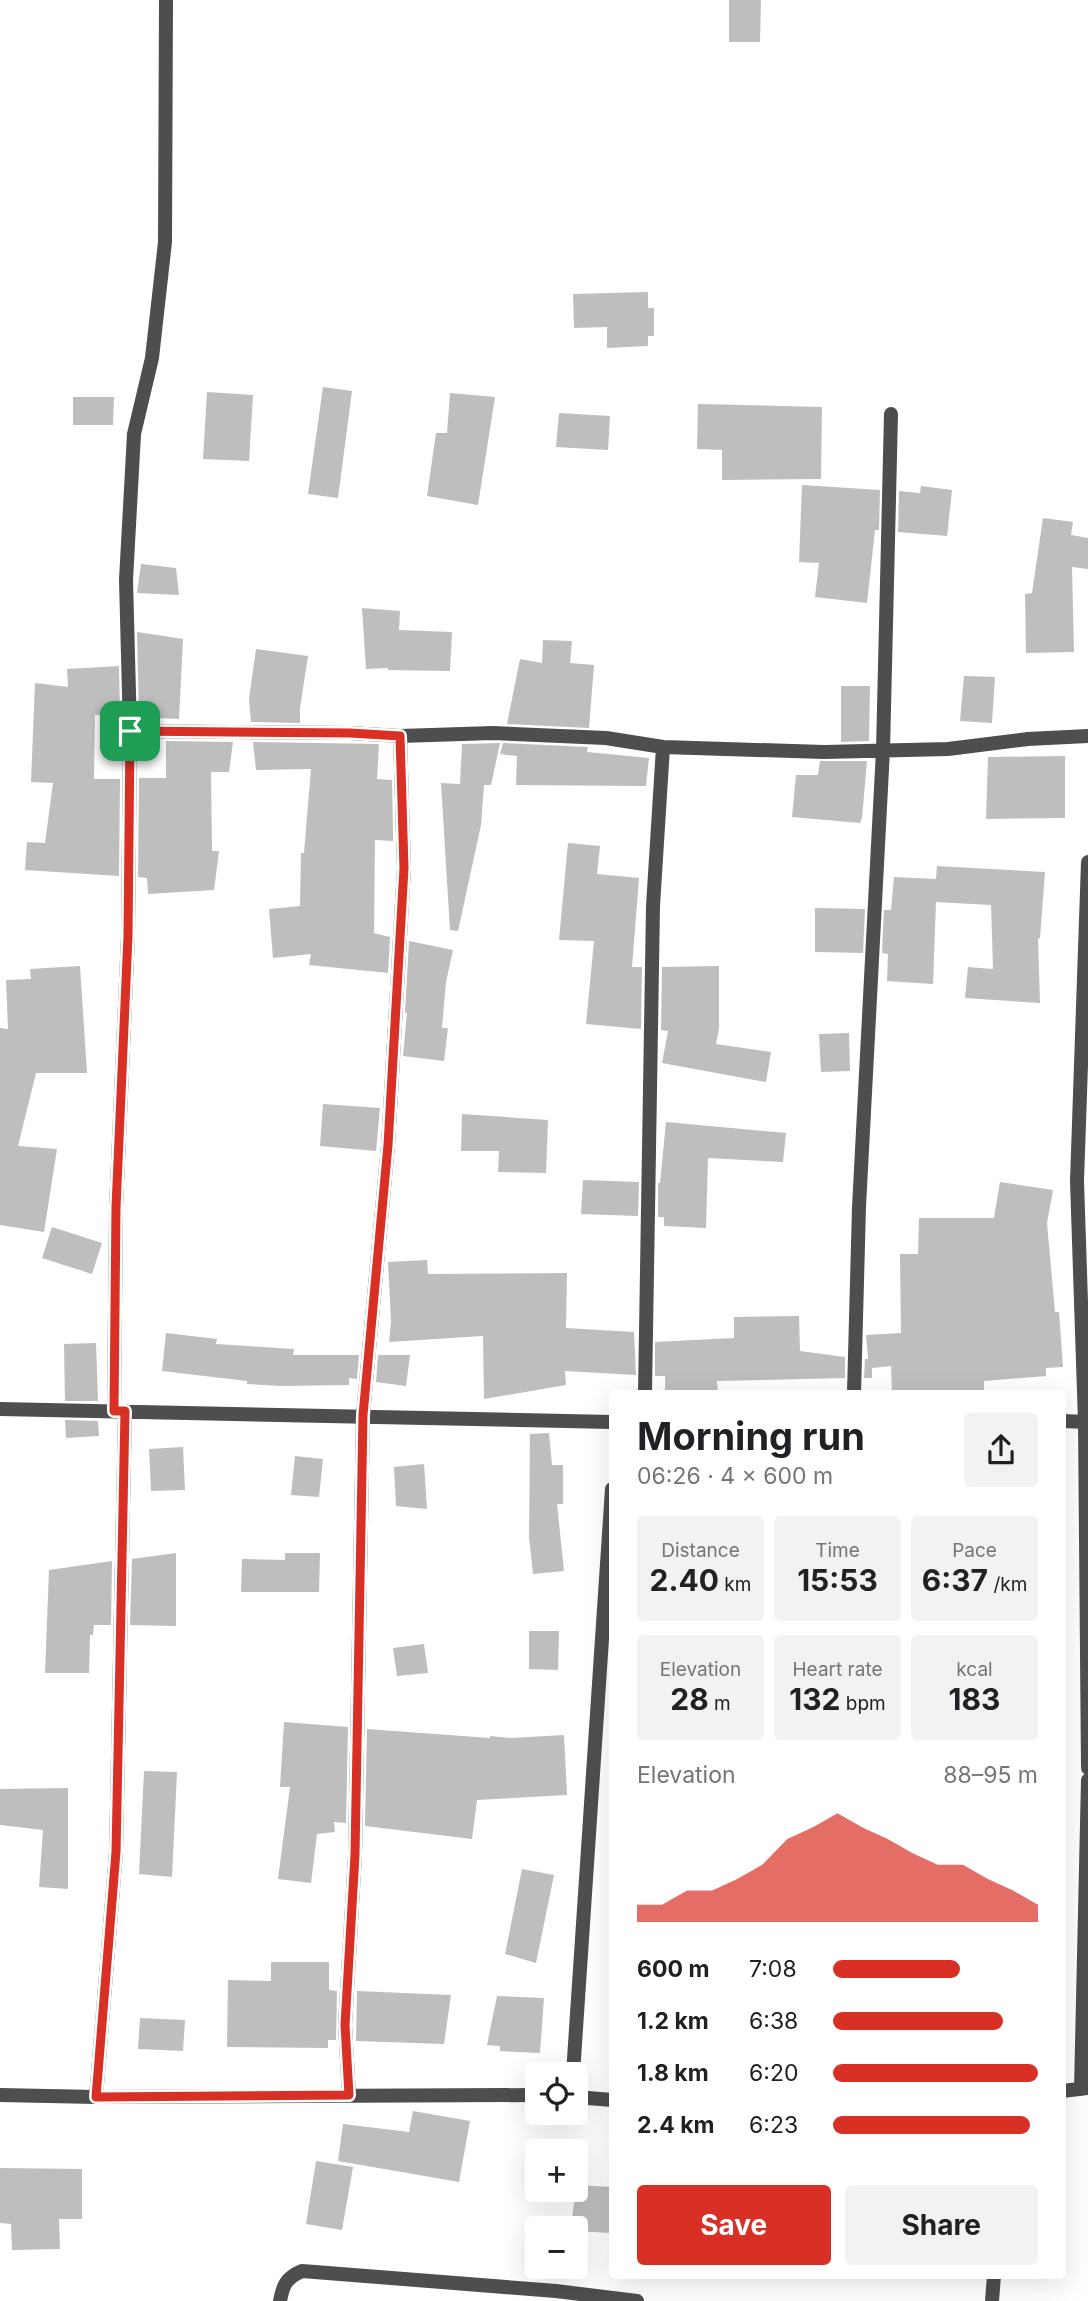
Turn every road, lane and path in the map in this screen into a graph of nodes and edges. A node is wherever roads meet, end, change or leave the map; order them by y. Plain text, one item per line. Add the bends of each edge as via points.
1 (166, 0) edge
2 (891, 414) dead end
3 (130, 731) junction
4 (400, 736) junction
5 (1088, 736) edge
6 (663, 747) junction
7 (883, 750) junction
8 (1088, 862) edge
9 (645, 1390) edge
10 (853, 1390) edge
11 (0, 1409) edge
12 (120, 1411) junction
13 (363, 1415) junction
14 (1066, 1421) edge
15 (609, 1422) edge
16 (1086, 1422) edge
17 (609, 1534) edge
18 (1088, 1768) edge
19 (1088, 1780) edge
20 (574, 2062) edge
21 (1084, 2088) edge
22 (1066, 2090) edge
23 (0, 2095) edge
24 (349, 2095) junction
25 (525, 2095) edge
26 (96, 2097) junction
27 (588, 2098) edge
28 (609, 2100) edge
29 (994, 2279) edge
30 (280, 2301) edge
31 (636, 2301) edge
32 (992, 2301) edge

1 - 3 street via 165,242 152,358 134,434 125,580
2 - 7 street
3 - 4 street
3 - 12 street via 128,936 116,1207
4 - 6 street via 494,733 606,738
4 - 13 street via 404,868 388,1145
5 - 7 street
6 - 7 street
6 - 9 street via 653,906
7 - 10 street
8 - 16 street via 1077,1181
11 - 12 street
12 - 13 street
12 - 26 street via 116,1852
13 - 15 street
13 - 24 street via 355,1855 345,2025
14 - 16 street
16 - 18 street
17 - 20 street
19 - 21 street
21 - 22 street
23 - 26 street
24 - 25 street
24 - 26 street
27 - 28 street
29 - 32 street
30 - 31 street via 283,2285 302,2271

